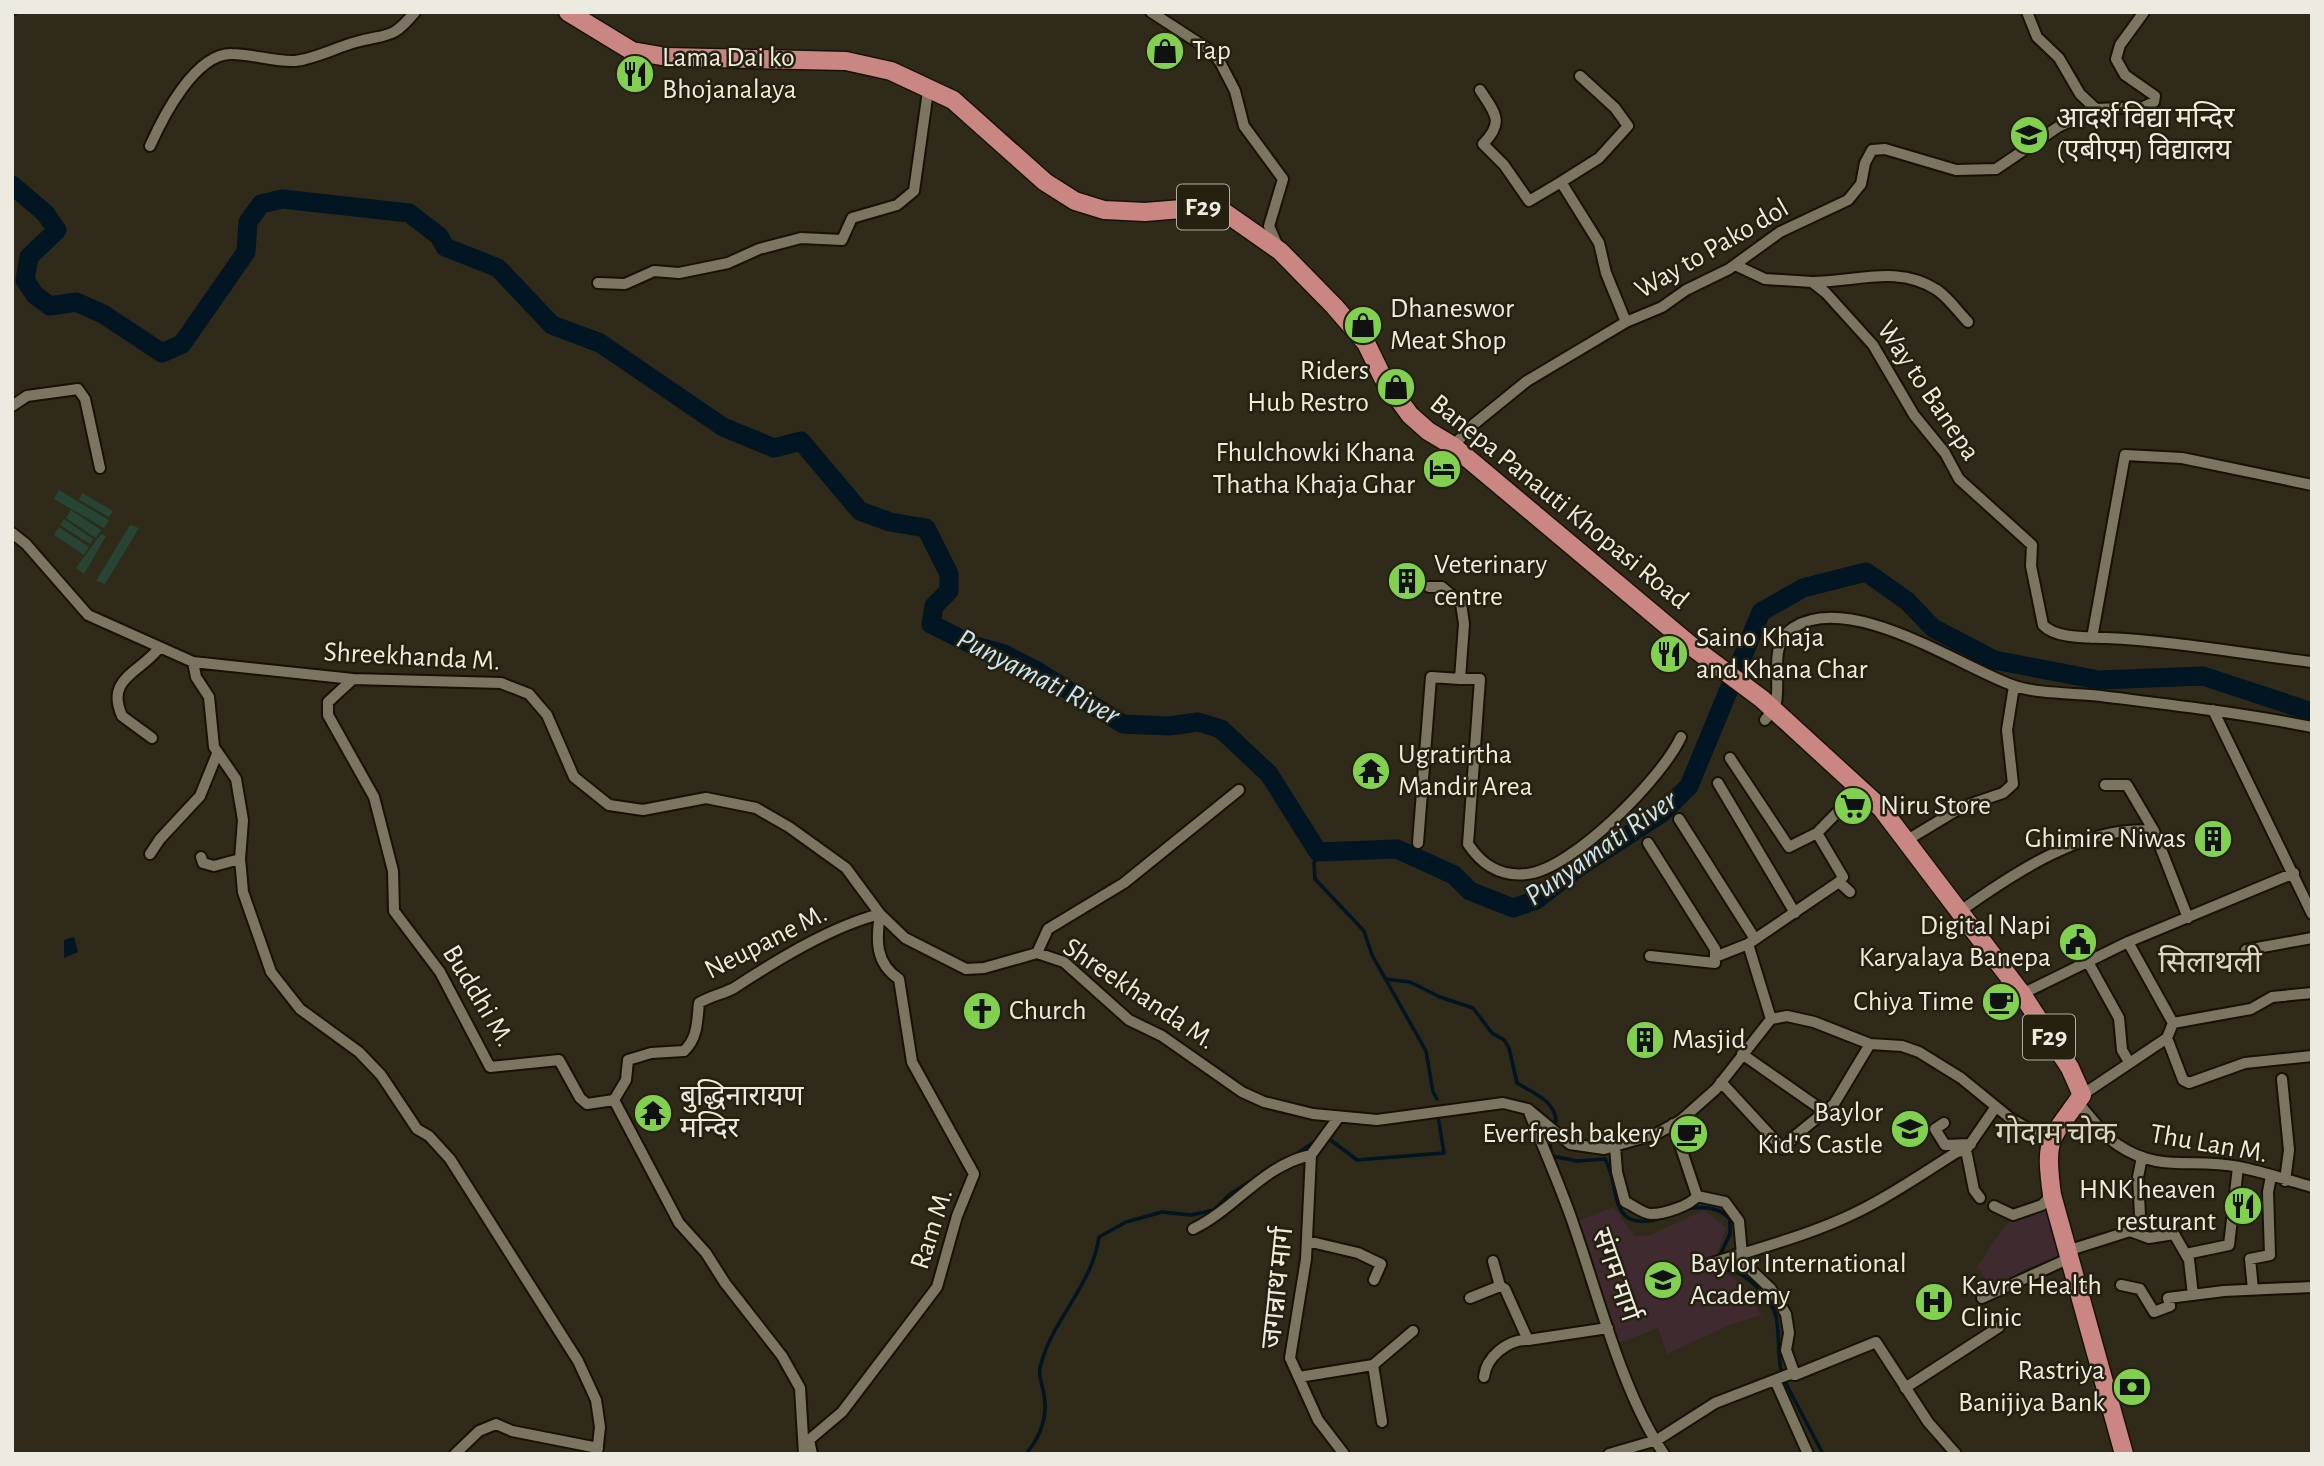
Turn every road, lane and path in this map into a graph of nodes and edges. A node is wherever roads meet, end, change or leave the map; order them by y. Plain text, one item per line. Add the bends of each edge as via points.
1 (415, 12) edge
2 (568, 12) edge
3 (1151, 12) edge
4 (2027, 12) edge
5 (2144, 12) edge
6 (1580, 76) dead end
7 (1480, 90) dead end
8 (928, 91) junction
9 (2096, 109) junction
10 (150, 146) dead end
11 (1561, 181) junction
12 (1280, 251) junction
13 (1735, 265) junction
14 (1812, 282) junction
15 (598, 283) dead end
16 (1626, 322) junction
17 (1968, 322) dead end
18 (12, 406) edge
19 (1453, 446) junction
20 (100, 468) dead end
21 (2312, 485) edge
22 (12, 533) edge
23 (1429, 587) dead end
24 (2092, 638) junction
25 (159, 648) junction
26 (193, 662) junction
27 (2312, 662) edge
28 (353, 679) junction
29 (1460, 679) junction
30 (2014, 686) junction
31 (1767, 709) junction
32 (2213, 710) junction
33 (2312, 727) edge
34 (1681, 737) dead end
35 (152, 738) dead end
36 (217, 754) junction
37 (1730, 758) dead end
38 (1718, 783) dead end
39 (2105, 785) dead end
40 (1861, 788) junction
41 (1239, 790) dead end
42 (1679, 819) dead end
43 (2154, 831) junction
44 (1817, 833) junction
45 (1904, 842) junction
46 (1418, 843) dead end
47 (1648, 843) dead end
48 (150, 854) dead end
49 (201, 857) dead end
50 (240, 859) junction
51 (2294, 873) junction
52 (1839, 882) junction
53 (1850, 892) dead end
54 (1959, 912) junction
55 (1795, 913) junction
56 (880, 914) junction
57 (2312, 914) edge
58 (2188, 918) junction
59 (2312, 938) edge
60 (1752, 942) junction
61 (2128, 942) junction
62 (2246, 950) dead end
63 (1037, 953) junction
64 (1650, 956) dead end
65 (1715, 957) junction
66 (2088, 962) junction
67 (2022, 993) junction
68 (2312, 993) edge
69 (1772, 1019) junction
70 (2173, 1023) junction
71 (2167, 1038) junction
72 (1870, 1044) junction
73 (1742, 1054) junction
74 (2312, 1056) edge
75 (2129, 1062) junction
76 (2281, 1079) dead end
77 (1721, 1082) junction
78 (2079, 1098) junction
79 (614, 1100) junction
80 (1995, 1108) junction
81 (1528, 1109) junction
82 (1825, 1112) junction
83 (1337, 1120) junction
84 (1944, 1123) dead end
85 (1673, 1124) junction
86 (2051, 1138) junction
87 (1615, 1146) junction
88 (1969, 1147) junction
89 (1315, 1151) junction
90 (2142, 1157) junction
91 (2238, 1167) junction
92 (2271, 1176) junction
93 (2285, 1181) junction
94 (2312, 1187) edge
95 (2052, 1195) junction
96 (1698, 1196) junction
97 (1980, 1198) dead end
98 (1994, 1206) dead end
99 (1193, 1228) dead end
100 (2141, 1235) junction
101 (1307, 1241) junction
102 (2071, 1253) junction
103 (2186, 1254) junction
104 (1739, 1255) junction
105 (1493, 1261) dead end
106 (1706, 1265) dead end
107 (1374, 1279) dead end
108 (2121, 1285) dead end
109 (1500, 1286) junction
110 (2312, 1287) edge
111 (2252, 1289) junction
112 (2193, 1295) junction
113 (1982, 1297) dead end
114 (1470, 1298) dead end
115 (1999, 1327) dead end
116 (1608, 1328) junction
117 (1413, 1331) dead end
118 (1528, 1340) junction
119 (1373, 1365) junction
120 (1795, 1375) junction
121 (1299, 1377) junction
122 (1484, 1377) dead end
123 (1775, 1380) junction
124 (1905, 1388) junction
125 (1382, 1422) dead end
126 (1657, 1440) junction
127 (598, 1451) edge
128 (455, 1454) edge
129 (804, 1454) edge
130 (812, 1454) edge
131 (1343, 1454) edge
132 (1609, 1454) edge
133 (1664, 1454) edge
134 (1808, 1454) edge
135 (1956, 1454) edge
136 (2124, 1454) edge

1 - 10 street via 395,35 293,61 228,54 207,63 193,74
2 - 8 main road, Banepa Panauti Khopasi Road / F29 via 632,51 679,59 846,61 891,71
3 - 12 street via 1211,51 1229,78 1244,126 1283,179 1269,226
4 - 9 street via 2037,37 2059,58 2075,87
5 - 9 street, Way to Pako dol via 2120,45 2116,59 2126,75 2155,96 2154,102 2143,107
6 - 11 street via 1615,108 1628,127 1599,158
7 - 11 street via 1497,123 1483,144 1529,201
8 - 12 main road, Banepa Panauti Khopasi Road / F29 via 953,100 1045,183 1075,201 1104,210 1220,209
8 - 15 street via 914,191 897,205 852,218 842,240 801,237 728,263 679,273 654,271 625,284
9 - 13 street, Way to Pako dol via 2058,127 1996,169 1956,170 1885,149 1872,150 1861,184 1848,200 1780,232
11 - 16 street via 1599,243
12 - 19 main road, Banepa Panauti Khopasi Road / F29 via 1366,343 1383,378 1410,415
13 - 14 street via 1765,279
13 - 16 street, Way to Pako dol
14 - 17 street via 1905,276 1939,292
14 - 24 street, Way to Banepa via 1873,345 1959,479 2032,545 2031,566 2043,625 2057,633
16 - 19 street, Way to Pako dol via 1527,381
18 - 20 street via 27,396 78,389 85,399
19 - 31 main road, Banepa Panauti Khopasi Road / F29
21 - 24 street via 2182,458 2125,455
22 - 25 street, Shreekhanda M. via 88,615
23 - 29 street via 1442,587 1461,603
24 - 27 street via 2151,640
25 - 26 street, Shreekhanda M.
25 - 35 street via 127,675 117,694 122,716
26 - 28 street, Shreekhanda M.
26 - 36 street via 196,677 209,697
28 - 56 street, Shreekhanda M. via 517,686 547,715 574,777 609,805 643,810 706,798 756,808 846,868
28 - 79 street, Buddhi M. via 328,702 328,715 374,797 393,871 394,911 440,972 489,1068 559,1060 587,1104
29 - 34 street via 1480,679 1468,844 1484,865 1504,873 1527,874 1552,867 1598,833 1673,754
29 - 46 street via 1431,677
30 - 31 street via 1921,642 1865,622 1812,618 1790,629 1778,652 1776,703
30 - 32 street
30 - 45 street via 2007,730 2013,784 2003,793 1962,807
31 - 40 main road, F29
32 - 33 street
32 - 51 street
36 - 48 street via 200,796
36 - 50 street via 236,779 243,820
37 - 44 street via 1789,847
38 - 55 street
39 - 43 street via 2127,785
40 - 44 street
40 - 45 main road, F29
41 - 63 street via 1124,883 1048,929
42 - 60 street
43 - 54 street via 2123,830 2052,854 2020,869
43 - 58 street
44 - 52 street via 1843,877
45 - 54 main road, F29
47 - 65 street via 1715,949
49 - 50 street via 203,863 214,866
50 - 127 street via 243,892 271,972 300,1009 359,1052 381,1075 417,1129 450,1159 578,1361 596,1400
51 - 57 street
51 - 58 street
52 - 53 street
52 - 55 street
54 - 67 main road, F29
55 - 60 street
56 - 63 street, Shreekhanda M. via 905,938 966,969
56 - 79 street, Neupane M. via 783,955 733,989 699,1003 690,1046 684,1051 628,1060 626,1080
56 - 130 street, Ram M. via 875,945 887,971 899,979 912,1062 974,1174 937,1287 842,1412 809,1440
58 - 61 street
59 - 62 street
60 - 65 street
60 - 69 street
61 - 66 street
61 - 70 street
63 - 83 street, Shreekhanda M. via 1064,962 1129,1020 1162,1036 1242,1092
64 - 65 street via 1715,963
66 - 67 street
66 - 75 street via 2119,1018 2122,1050
67 - 78 main road, F29 via 2070,1068
68 - 70 street via 2272,997 2251,1009
69 - 72 street via 1805,1020
69 - 73 street
70 - 71 street
71 - 74 street via 2183,1080 2189,1083 2245,1063
71 - 75 street
72 - 80 street via 1919,1052 1961,1078
72 - 82 street via 1844,1090
73 - 77 street
73 - 82 street
75 - 78 street
76 - 93 street via 2289,1150
77 - 82 street via 1783,1149
77 - 85 street
78 - 86 main road, F29
78 - 90 street, Thu Lan M. via 2116,1144
79 - 129 street via 679,1223 782,1356 800,1388
80 - 86 street
80 - 88 street
81 - 83 street, Shreekhanda M. via 1503,1103 1377,1120
81 - 87 street via 1570,1144
81 - 116 street, संगम मार्ग
83 - 89 street
84 - 88 street via 1935,1129 1945,1145
85 - 87 street
85 - 96 street
86 - 95 main road via 2047,1158
87 - 96 street via 1625,1202 1650,1214 1693,1202
88 - 97 street via 1974,1190
88 - 104 street via 1852,1215
89 - 99 street via 1262,1179 1208,1222
89 - 101 street, जगन्नाथ मार्ग
90 - 91 street, Thu Lan M. via 2165,1165
90 - 100 street via 2138,1177
91 - 92 street, Thu Lan M.
91 - 103 street via 2229,1245
92 - 93 street, Thu Lan M.
92 - 111 street via 2270,1255 2250,1259
93 - 94 street, Thu Lan M.
95 - 98 street via 2042,1205 2013,1215
95 - 102 main road
96 - 104 street via 1726,1202 1738,1221
100 - 102 street via 2130,1231
100 - 103 street via 2174,1234
101 - 107 street via 1358,1253 1381,1264
101 - 121 street, जगन्नाथ मार्ग via 1290,1358
102 - 113 street
102 - 136 main road
103 - 112 street
104 - 106 street
104 - 120 street via 1786,1314 1786,1350
105 - 109 street
108 - 112 street via 2140,1289 2154,1312 2170,1306 2168,1298
109 - 114 street
109 - 118 street
110 - 111 street
111 - 112 street
115 - 124 street
116 - 118 street
116 - 126 street, संगम मार्ग
117 - 119 street
118 - 122 street via 1517,1340 1490,1358
119 - 121 street
119 - 125 street
120 - 123 street
120 - 124 street via 1876,1342
121 - 131 street, जगन्नाथ मार्ग via 1318,1420
123 - 126 street via 1715,1404
123 - 134 street
124 - 135 street
126 - 132 street
126 - 133 street, संगम मार्ग
127 - 128 street via 496,1424 479,1431

